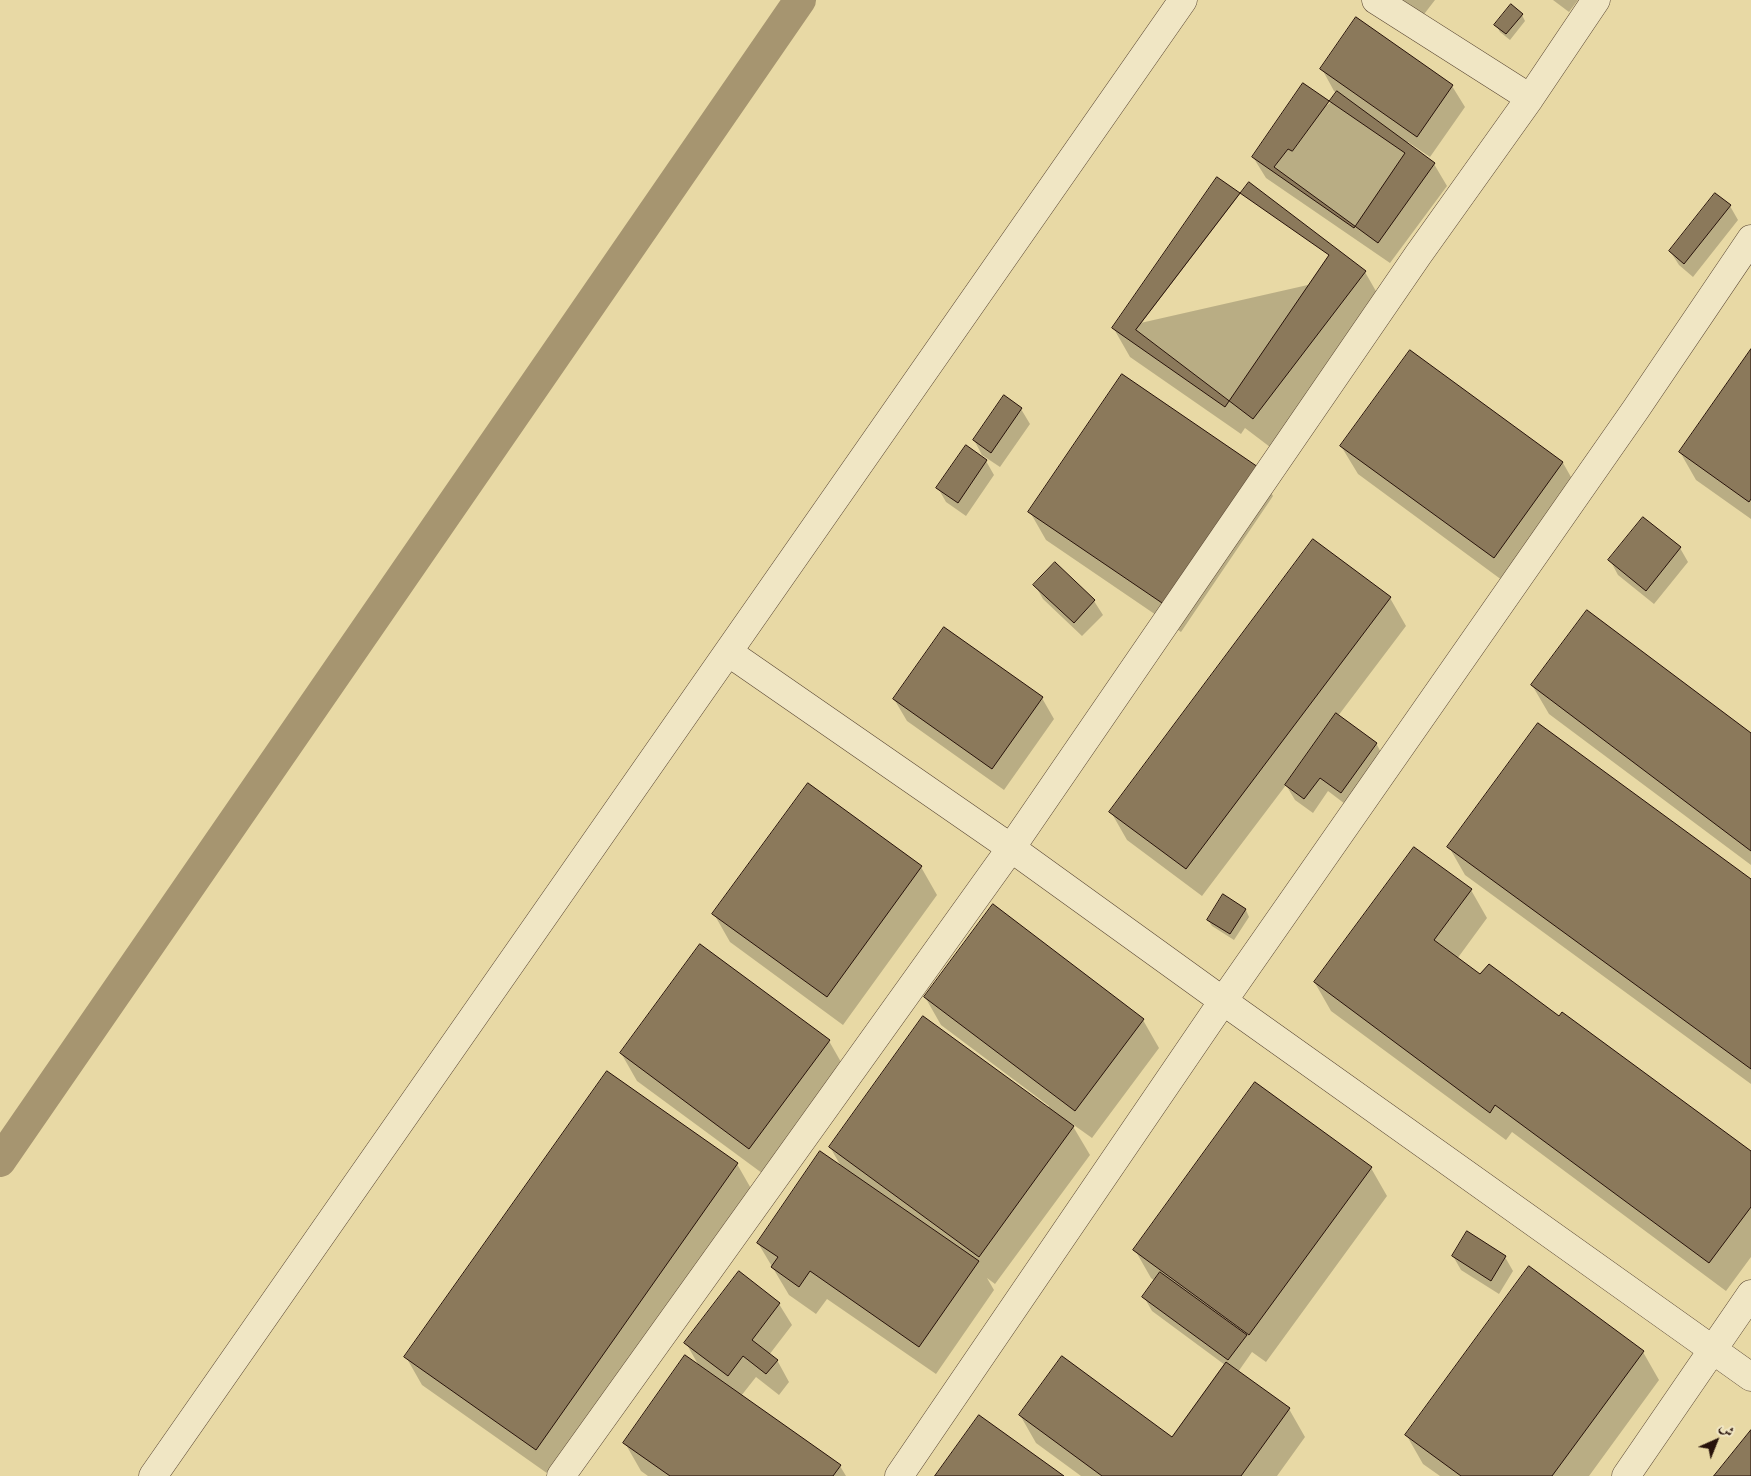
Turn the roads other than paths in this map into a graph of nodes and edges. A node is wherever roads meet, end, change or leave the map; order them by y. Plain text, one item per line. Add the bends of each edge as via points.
1 (1183, 0) edge
2 (1376, 0) edge
3 (1596, 0) edge
4 (1530, 98) junction
5 (1751, 239) edge
6 (728, 652) junction
7 (1011, 848) junction
8 (1223, 1001) junction
9 (1751, 1294) edge
10 (1712, 1350) junction
11 (1751, 1377) edge
12 (153, 1476) edge
13 (561, 1476) edge
14 (899, 1476) edge
15 (1626, 1476) edge

1 - 6 street
2 - 4 street
3 - 4 street
4 - 7 street
5 - 8 street
6 - 7 street
6 - 12 street
7 - 8 street
7 - 13 street
8 - 10 street
8 - 14 street
9 - 10 street
10 - 11 street
10 - 15 street

